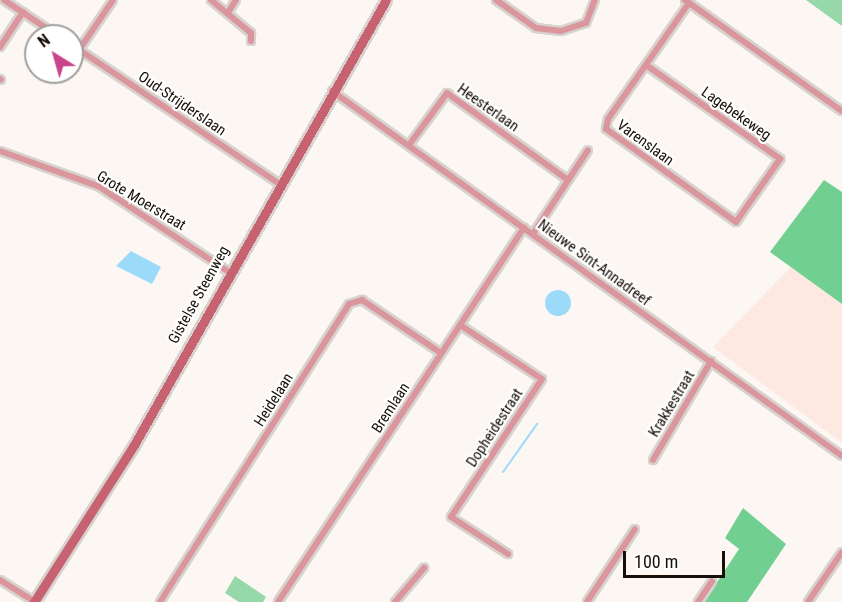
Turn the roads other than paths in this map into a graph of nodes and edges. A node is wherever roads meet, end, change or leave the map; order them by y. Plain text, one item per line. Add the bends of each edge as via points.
1 (4, 0) edge
2 (113, 0) edge
3 (211, 0) edge
4 (236, 0) edge
5 (386, 0) edge
6 (496, 0) edge
7 (595, 0) edge
8 (687, 2) edge
9 (229, 11) junction
10 (23, 12) junction
11 (40, 24) edge
12 (251, 41) dead end
13 (84, 43) edge
14 (0, 47) edge
15 (84, 53) edge
16 (646, 65) junction
17 (332, 91) junction
18 (842, 111) edge
19 (409, 145) junction
20 (588, 150) dead end
21 (0, 151) edge
22 (568, 180) junction
23 (278, 183) junction
24 (736, 222) joint
25 (524, 227) junction
26 (533, 234) junction
27 (229, 272) junction
28 (460, 325) junction
29 (441, 353) junction
30 (711, 361) junction
31 (842, 456) edge
32 (653, 460) dead end
33 (635, 529) dead end
34 (842, 552) edge
35 (508, 554) dead end
36 (424, 568) dead end
37 (0, 580) edge
38 (712, 581) dead end
39 (34, 602) edge
40 (160, 602) edge
41 (278, 602) edge
42 (395, 602) edge
43 (587, 602) edge
44 (698, 602) edge
45 (808, 602) edge

1 - 10 street
2 - 13 street
3 - 9 street
4 - 9 street
5 - 17 main road, Gistelse Steenweg
6 - 7 street via 536,28 561,32 586,23
8 - 16 street, Varenslaan
8 - 18 street
9 - 12 street via 251,33
10 - 11 street
10 - 14 street
15 - 23 street, Oud-Strijderslaan
16 - 24 street, Varenslaan via 606,129
16 - 24 street, Lagebekeweg via 780,159
17 - 19 street, Nieuwe Sint-Annadreef
17 - 23 main road, Gistelse Steenweg
19 - 22 street, Heesterlaan via 447,93
19 - 25 street, Nieuwe Sint-Annadreef
20 - 22 street
21 - 27 street, Grote Moerstraat via 98,186
22 - 26 street
23 - 27 main road, Gistelse Steenweg
25 - 26 street, Nieuwe Sint-Annadreef
25 - 28 street, Bremlaan
26 - 30 street, Nieuwe Sint-Annadreef
27 - 39 main road, Gistelse Steenweg via 134,445
28 - 29 street, Bremlaan
28 - 35 street, Dopheidestraat via 542,379 452,517
29 - 40 street, Heidelaan via 362,300 350,304
29 - 41 street, Bremlaan
30 - 31 street, Nieuwe Sint-Annadreef
30 - 32 street, Krakkestraat
33 - 43 street
34 - 45 street
36 - 42 street
37 - 39 street
38 - 44 street

